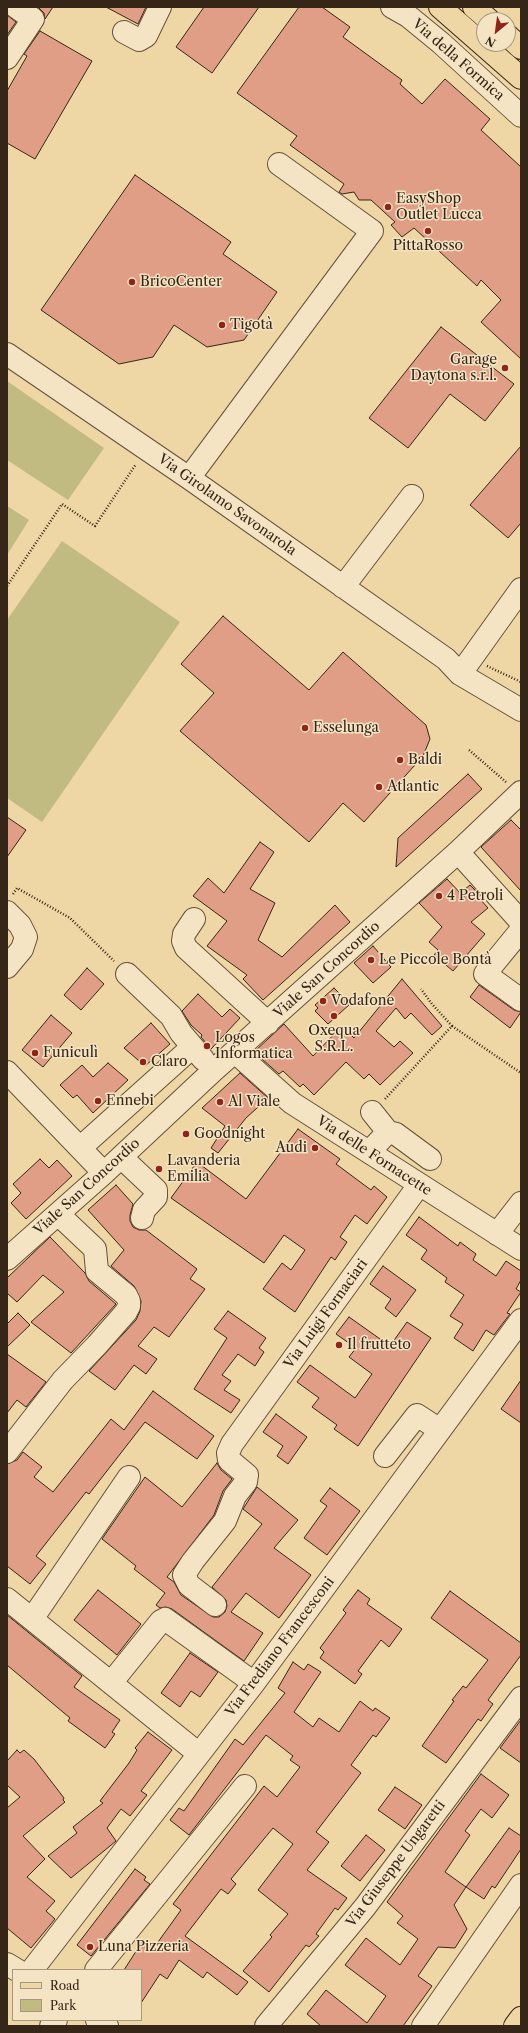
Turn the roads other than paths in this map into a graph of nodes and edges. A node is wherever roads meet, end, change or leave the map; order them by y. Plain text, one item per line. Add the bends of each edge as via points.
1 (16, 7) edge
2 (160, 7) edge
3 (392, 7) edge
4 (440, 7) edge
5 (124, 32) dead end
6 (7, 58) edge
7 (521, 78) edge
8 (521, 116) edge
9 (279, 164) dead end
10 (7, 354) edge
11 (188, 478) junction
12 (412, 496) dead end
13 (343, 586) junction
14 (521, 588) edge
15 (461, 661) junction
16 (521, 694) edge
17 (521, 710) edge
18 (514, 788) edge
19 (458, 852) junction
20 (9, 905) edge
21 (194, 919) dead end
22 (521, 922) edge
23 (521, 930) edge
24 (7, 967) edge
25 (127, 974) road end
26 (521, 1000) edge
27 (268, 1023) junction
28 (196, 1051) junction
29 (235, 1052) junction
30 (214, 1070) junction
31 (7, 1072) edge
32 (372, 1112) road end
33 (388, 1132) junction
34 (80, 1148) junction
35 (369, 1152) junction
36 (120, 1157) junction
37 (430, 1159) dead end
38 (104, 1173) junction
39 (420, 1185) junction
40 (521, 1203) edge
41 (58, 1214) junction
42 (142, 1218) dead end
43 (497, 1234) junction
44 (521, 1249) edge
45 (7, 1259) edge
46 (521, 1320) edge
47 (440, 1430) junction
48 (7, 1452) edge
49 (385, 1456) dead end
50 (128, 1477) dead end
51 (7, 1599) edge
52 (215, 1605) dead end
53 (32, 1619) junction
54 (111, 1683) junction
55 (254, 1683) junction
56 (521, 1698) edge
57 (199, 1754) junction
58 (245, 1786) dead end
59 (521, 1885) edge
60 (33, 1969) edge
61 (97, 1969) edge
62 (521, 2018) edge
63 (266, 2026) edge
64 (423, 2026) edge
65 (515, 2026) edge

1 - 6 street via 33,19
2 - 5 street via 146,36 140,40
3 - 8 street, Via della Formica via 408,16 441,43
4 - 7 main road
9 - 11 street via 372,231
10 - 11 street, Via Girolamo Savonarola
11 - 13 street, Via Girolamo Savonarola
12 - 13 street
13 - 15 street, Via Girolamo Savonarola
14 - 15 street
15 - 16 street, Via Girolamo Savonarola
15 - 17 street, Via Girolamo Savonarola via 460,674
18 - 19 street, Viale San Concordio
19 - 22 street
19 - 27 street, Viale San Concordio
20 - 24 street via 26,937 22,949
21 - 27 street via 184,934 186,948
23 - 26 street via 485,974
25 - 28 street via 171,1016
27 - 29 street, Viale San Concordio
28 - 30 street
28 - 34 street via 188,1051
29 - 30 street, Viale San Concordio
29 - 35 street, Via delle Fornacette via 292,1103
30 - 36 street, Viale San Concordio
31 - 34 street
32 - 33 street
33 - 35 street
33 - 37 street via 396,1134
34 - 38 street
35 - 39 street, Via delle Fornacette
36 - 38 street, Viale San Concordio
36 - 42 street via 156,1190 156,1197 144,1210
38 - 41 street, Viale San Concordio
39 - 43 street, Via delle Fornacette
39 - 52 street, Via Luigi Fornaciari via 232,1444 228,1453 229,1460 247,1475 246,1482 235,1496 226,1521 184,1575 189,1585
40 - 43 street
41 - 45 street, Viale San Concordio
41 - 48 street via 95,1249 97,1271 126,1295 129,1306 97,1345 63,1380
43 - 44 street, Via delle Fornacette
46 - 47 street, Via Frediano Francesconi
47 - 49 street via 417,1415
47 - 55 street, Via Frediano Francesconi
50 - 53 street
51 - 53 street
53 - 54 street
54 - 55 street via 165,1619
54 - 57 street
55 - 57 street, Via Frediano Francesconi
56 - 63 street, Via Giuseppe Ungaretti via 365,1907
57 - 60 street, Via Frediano Francesconi
58 - 61 street
59 - 64 street
62 - 65 main road

